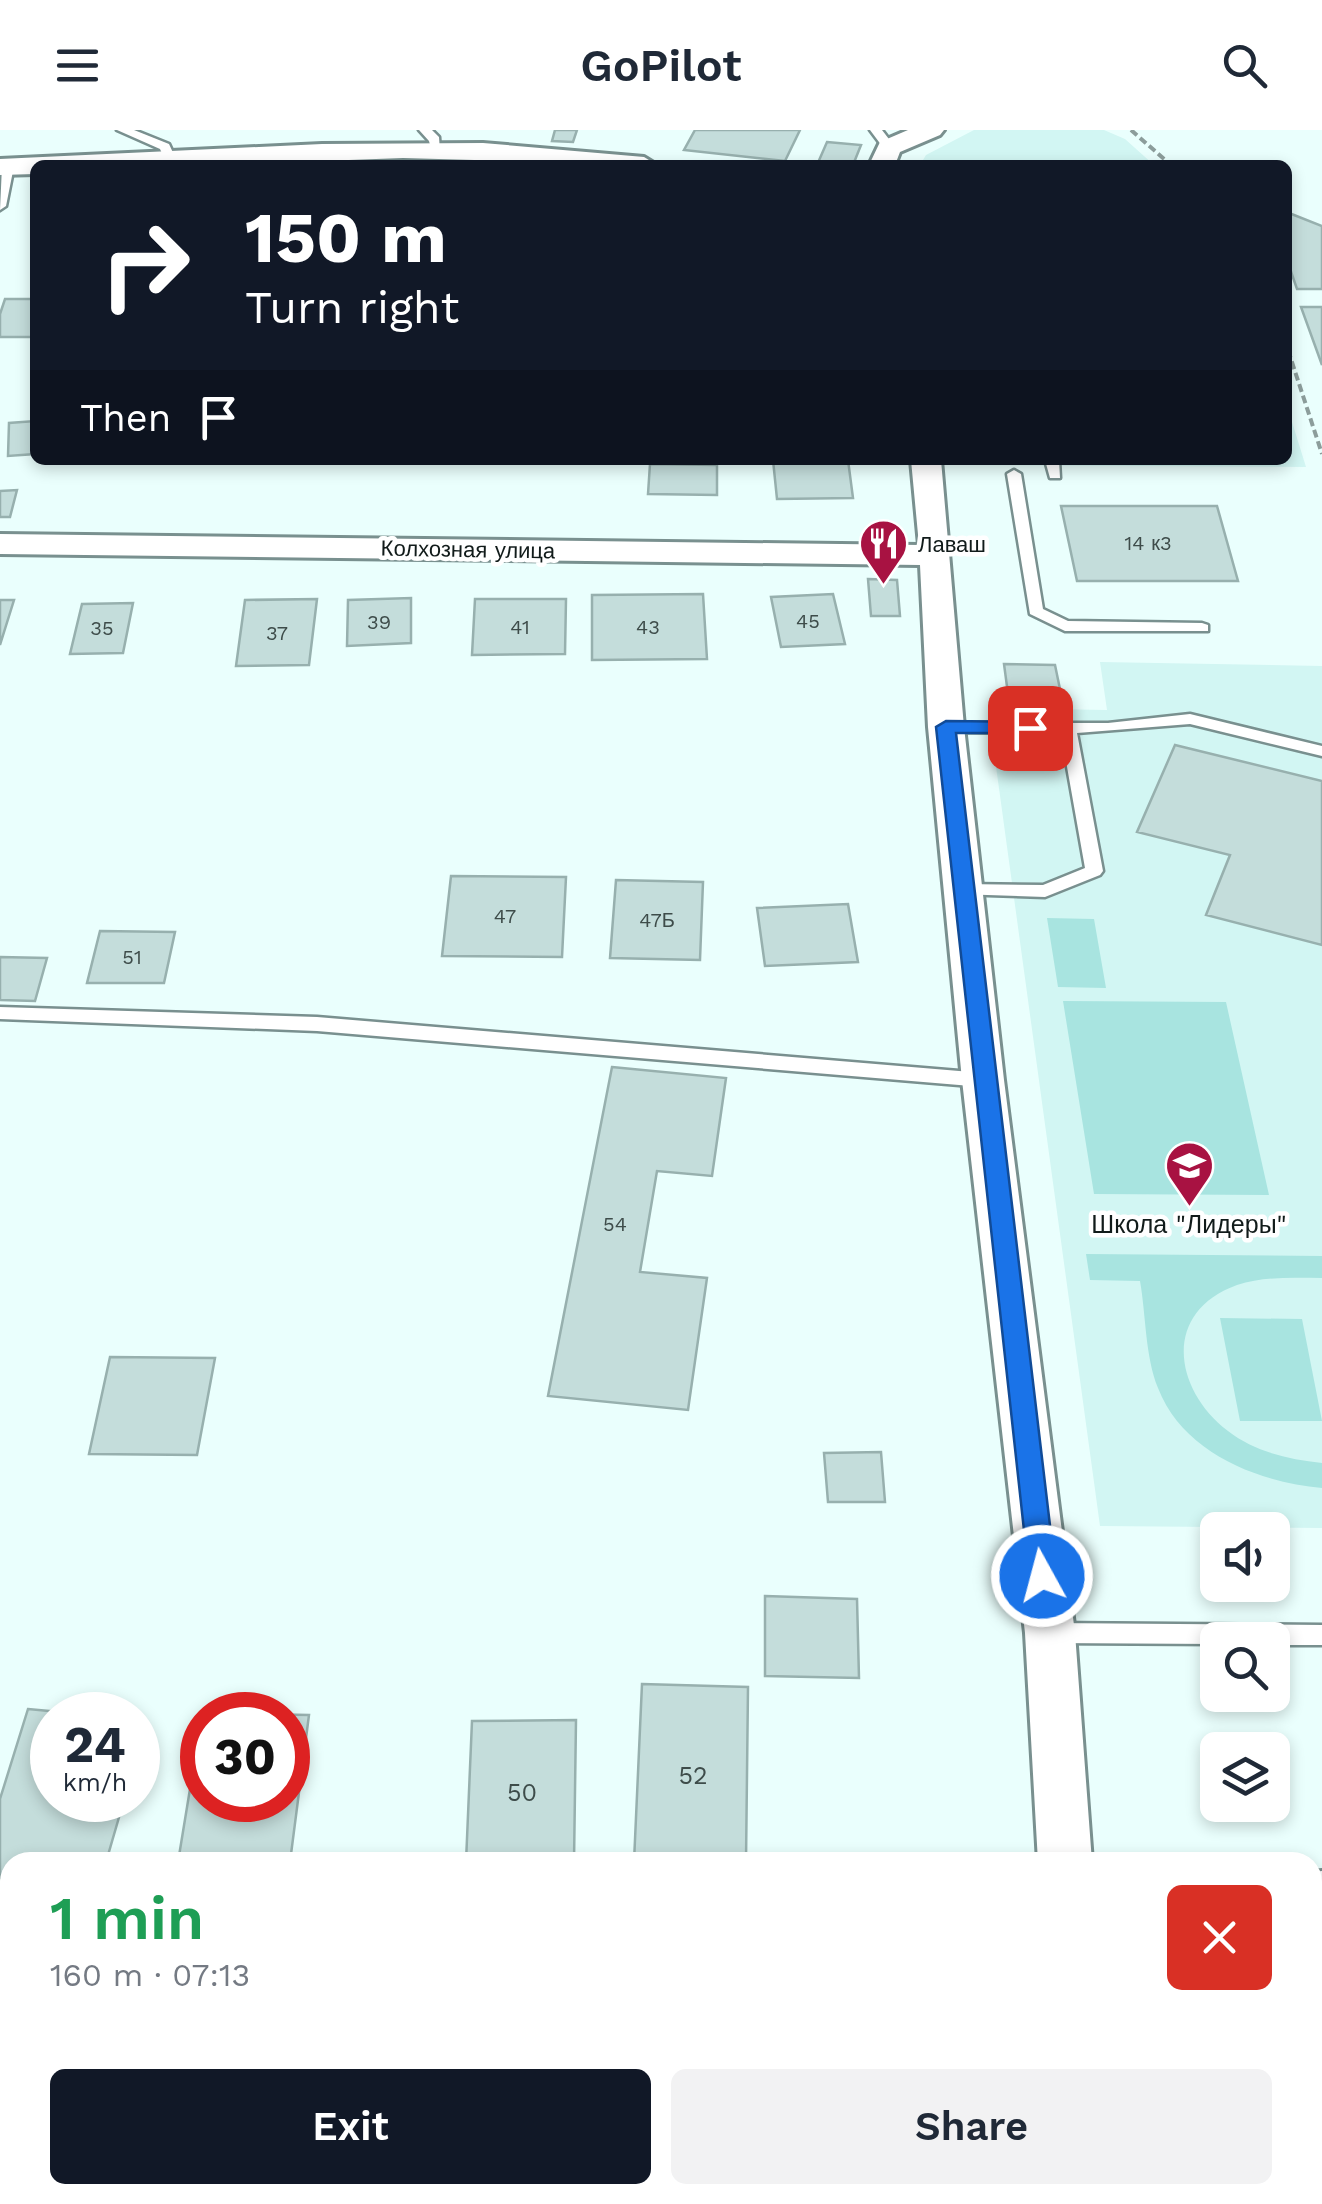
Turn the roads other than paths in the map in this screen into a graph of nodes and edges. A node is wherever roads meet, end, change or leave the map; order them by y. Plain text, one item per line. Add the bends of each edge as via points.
1 (123, 130) edge
2 (931, 130) edge
3 (430, 140) edge
4 (882, 147) edge
5 (169, 156) junction
6 (103, 160) edge
7 (602, 160) edge
8 (30, 164) edge
9 (4, 166) edge
10 (0, 206) edge
11 (927, 465) edge
12 (1014, 474) dead end
13 (0, 544) edge
14 (936, 555) junction
15 (1202, 628) dead end
16 (946, 727) junction
17 (1068, 728) junction
18 (1322, 750) edge
19 (963, 890) junction
20 (0, 1014) edge
21 (983, 1080) junction
22 (1050, 1633) junction
23 (1322, 1635) edge
24 (1064, 1852) edge

1 - 5 lane via 165,147
2 - 4 street
3 - 5 street
3 - 7 street
5 - 6 street
8 - 9 street
9 - 10 lane
11 - 14 street
12 - 15 lane via 1036,611 1065,626
13 - 14 street, Колхозная улица
14 - 16 street
16 - 17 lane
16 - 19 street
17 - 18 lane via 1190,719
17 - 19 lane via 1094,871 1045,890
19 - 21 street
20 - 21 lane via 317,1024
21 - 22 street
22 - 23 lane
22 - 24 street

